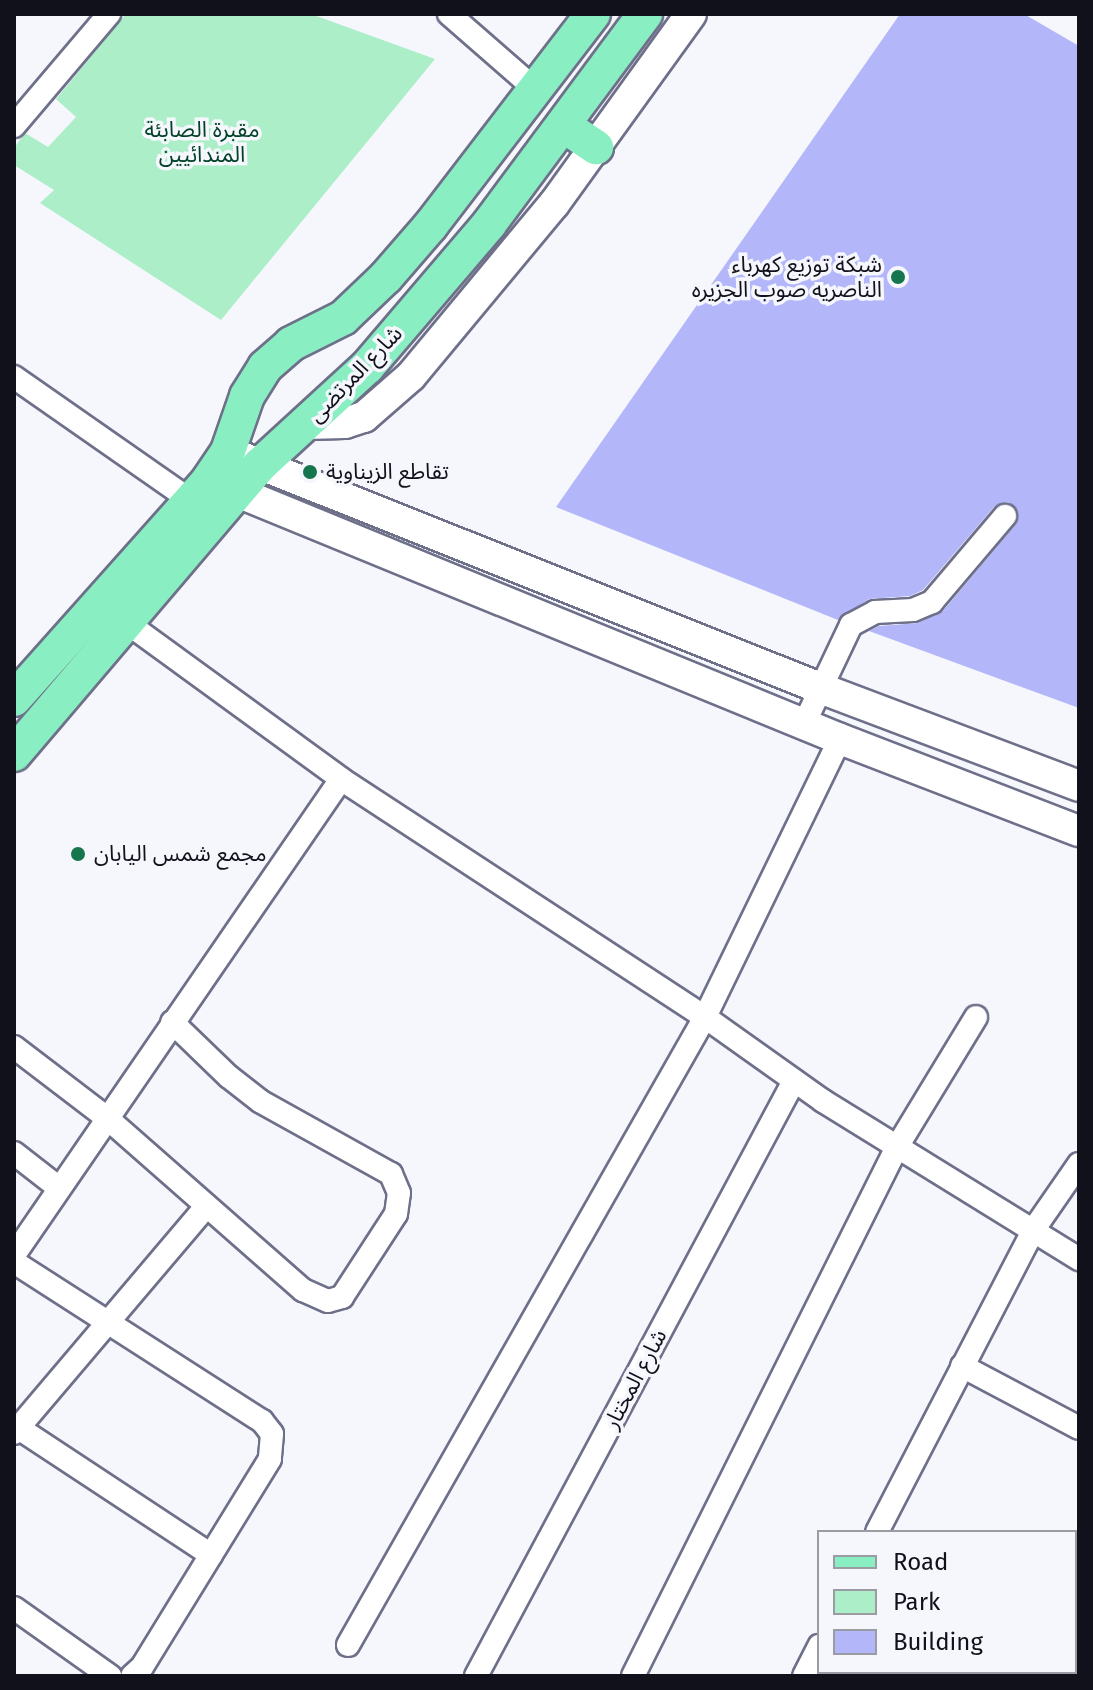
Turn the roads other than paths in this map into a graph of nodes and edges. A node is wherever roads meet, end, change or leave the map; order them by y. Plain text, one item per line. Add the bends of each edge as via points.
1 (109, 14) edge
2 (449, 14) edge
3 (593, 14) edge
4 (645, 14) edge
5 (691, 14) edge
6 (536, 90) junction
7 (563, 125) junction
8 (14, 126) edge
9 (596, 147) junction
10 (14, 377) edge
11 (305, 424) junction
12 (228, 451) junction
13 (260, 465) junction
14 (212, 491) junction
15 (1005, 516) dead end
16 (126, 622) junction
17 (820, 688) junction
18 (14, 699) edge
19 (804, 724) junction
20 (840, 739) junction
21 (14, 754) edge
22 (341, 779) junction
23 (1079, 786) edge
24 (1079, 831) edge
25 (705, 1017) junction
26 (976, 1017) dead end
27 (172, 1022) junction
28 (14, 1047) edge
29 (794, 1081) junction
30 (107, 1118) junction
31 (897, 1147) junction
32 (14, 1153) edge
33 (1079, 1164) edge
34 (59, 1188) junction
35 (205, 1208) junction
36 (1034, 1229) junction
37 (14, 1255) edge
38 (1079, 1259) edge
39 (14, 1262) edge
40 (108, 1324) junction
41 (962, 1366) junction
42 (1079, 1428) edge
43 (15, 1429) edge
44 (878, 1530) edge
45 (211, 1555) junction
46 (14, 1608) edge
47 (348, 1645) dead end
48 (817, 1650) edge
49 (110, 1676) edge
50 (132, 1676) edge
51 (476, 1676) edge
52 (633, 1676) edge
53 (804, 1676) edge

1 - 8 street
2 - 6 street
3 - 6 main road, شارع المرتضى
4 - 7 main road, شارع المرتضى
5 - 9 street
6 - 12 main road, شارع المرتضى via 386,277 343,318 291,344 265,367 247,396
7 - 9 main road
7 - 11 main road, شارع المرتضى via 489,224 367,367
9 - 11 street via 508,263 395,393 364,417
10 - 14 street
11 - 13 main road, شارع المرتضى
12 - 13 street
12 - 14 main road, شارع المرتضى
13 - 14 main road, شارع المرتضى
13 - 17 street
14 - 16 main road, شارع المرتضى
14 - 18 main road, شارع المرتضى
14 - 19 street
15 - 17 street via 932,602 913,610 875,612 851,625
16 - 21 main road, شارع المرتضى
16 - 22 street
17 - 19 street
17 - 23 street
19 - 20 street
20 - 24 street
20 - 25 street
22 - 25 street
22 - 27 street
25 - 29 street
25 - 47 street
26 - 31 street
27 - 30 street
27 - 35 street via 260,1101 383,1166 399,1193 396,1214 347,1292 328,1301 303,1290
28 - 30 street
29 - 31 street
29 - 51 street, شارع المختار
30 - 34 street
30 - 35 street
31 - 36 street
31 - 52 street
32 - 34 street
33 - 36 street
34 - 37 street
35 - 40 street
36 - 38 street
36 - 41 street
39 - 40 street
40 - 43 street
40 - 45 street via 262,1421 272,1434 270,1459
41 - 42 street
41 - 44 street
43 - 45 street
45 - 50 street
46 - 49 street
48 - 53 street

